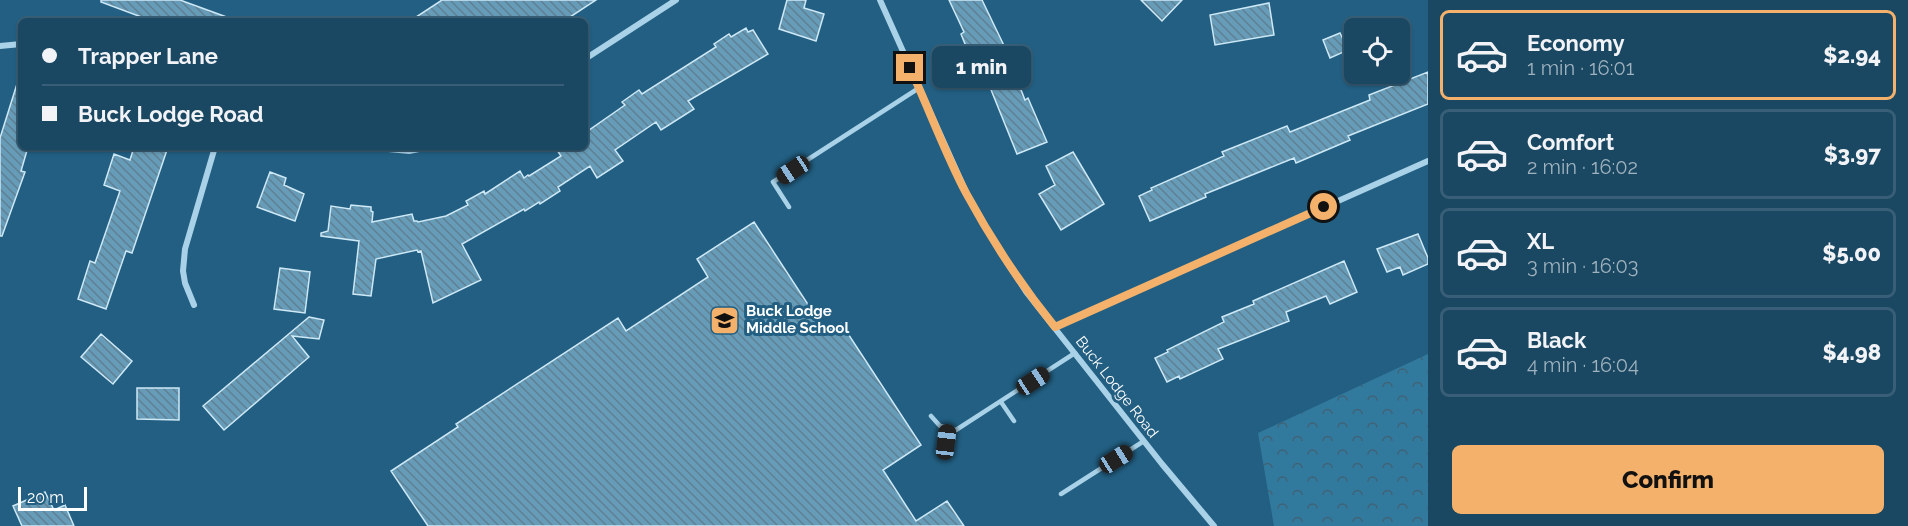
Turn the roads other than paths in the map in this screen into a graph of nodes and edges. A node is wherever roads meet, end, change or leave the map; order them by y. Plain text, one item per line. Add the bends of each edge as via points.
1 (676, 0) edge
2 (880, 0) edge
3 (18, 44) edge
4 (0, 46) edge
5 (588, 57) edge
6 (919, 88) junction
7 (213, 150) edge
8 (399, 150) edge
9 (414, 150) edge
10 (1428, 161) edge
11 (789, 207) dead end
12 (194, 305) dead end
13 (1055, 327) junction
14 (1075, 353) junction
15 (1001, 402) junction
16 (931, 416) dead end
17 (1014, 421) dead end
18 (948, 428) junction
19 (1144, 441) junction
20 (944, 457) dead end
21 (1061, 494) dead end
22 (1214, 526) edge

1 - 5 street
2 - 6 street, Buck Lodge Road
3 - 4 street
6 - 11 lane via 773,182
6 - 13 street, Buck Lodge Road via 982,221 1027,293
7 - 12 street via 185,249 183,271
8 - 9 street
10 - 13 street
13 - 14 street, Buck Lodge Road
14 - 15 lane
14 - 19 street, Buck Lodge Road
15 - 17 lane
15 - 18 lane via 956,430
16 - 18 lane via 939,426
18 - 20 lane
19 - 21 lane
19 - 22 street, Buck Lodge Road

